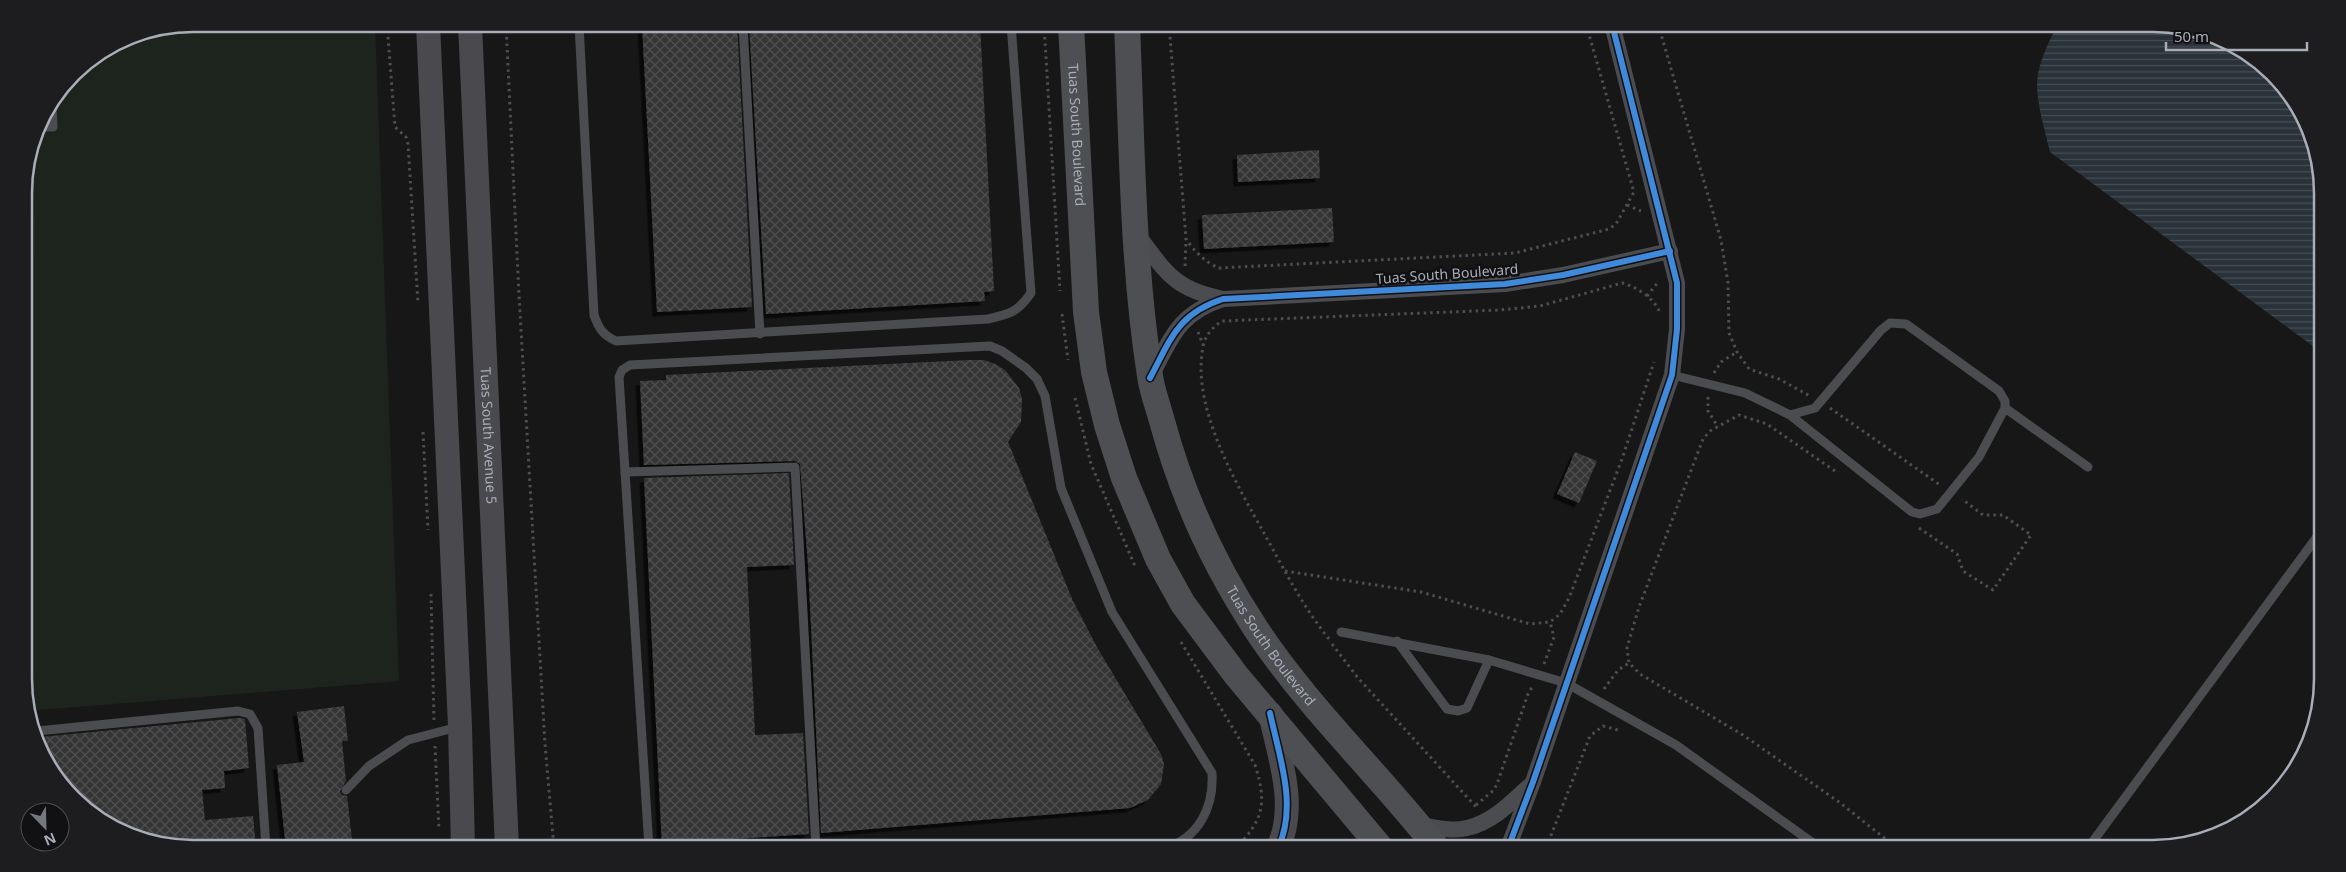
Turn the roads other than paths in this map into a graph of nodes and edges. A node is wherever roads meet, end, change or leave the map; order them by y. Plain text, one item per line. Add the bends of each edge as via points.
1 (428, 32) edge
2 (470, 32) edge
3 (579, 32) edge
4 (743, 32) edge
5 (1012, 32) edge
6 (1071, 32) edge
7 (1127, 32) edge
8 (1614, 32) edge
9 (53, 117) edge
10 (47, 127) edge
11 (1135, 231) junction
12 (1670, 251) junction
13 (1223, 299) junction
14 (760, 334) junction
15 (1672, 374) junction
16 (1150, 378) junction
17 (2005, 408) junction
18 (1790, 415) junction
19 (2088, 467) dead end
20 (625, 472) junction
21 (2313, 542) edge
22 (1342, 632) dead end
23 (1397, 641) junction
24 (1489, 660) junction
25 (1566, 682) junction
26 (1270, 713) junction
27 (460, 726) junction
28 (41, 731) edge
29 (1533, 782) junction
30 (346, 790) dead end
31 (1420, 825) junction
32 (1184, 839) edge
33 (1282, 839) edge
34 (1375, 839) edge
35 (1431, 839) edge
36 (1511, 839) edge
37 (1808, 839) edge
38 (2095, 839) edge
39 (265, 840) edge
40 (463, 840) edge
41 (507, 840) edge
42 (647, 840) edge
43 (816, 840) edge

1 - 27 main road
2 - 41 main road, Tuas South Avenue 5
3 - 14 lane via 594,315 598,329 616,341
4 - 14 lane
5 - 14 lane via 1031,292 1022,305 1012,313 988,319
6 - 26 main road, Tuas South Boulevard via 1086,312 1094,372 1107,425 1124,478 1183,604 1236,675
7 - 11 main road, Tuas South Boulevard
8 - 12 street
9 - 10 lane via 53,127
11 - 13 street via 1169,276 1180,285
11 - 16 main road, Tuas South Boulevard
12 - 13 street, Tuas South Boulevard via 1563,275 1504,284
12 - 15 street via 1678,306
13 - 16 street via 1178,325
15 - 18 lane via 1745,393
15 - 25 street
16 - 31 main road, Tuas South Boulevard via 1191,509 1228,582 1293,680
17 - 18 lane via 1999,391 1906,324 1890,323 1815,408
17 - 18 lane via 1980,457 1937,510 1920,514 1912,512
17 - 19 lane
20 - 32 lane via 619,377 622,370 630,365 990,346 1026,368 1037,379 1045,396 1061,488 1112,612 1212,773 1209,808 1201,822
20 - 42 lane
20 - 43 lane via 795,467
21 - 38 lane
22 - 23 lane
23 - 24 lane
23 - 24 lane via 1447,709 1453,712 1467,708
24 - 25 lane
25 - 29 street
25 - 37 lane via 1676,745
26 - 33 main road via 1286,786 1287,817
26 - 34 main road, Tuas South Boulevard
27 - 30 lane via 408,740 369,766
27 - 40 main road
28 - 39 lane via 238,711 250,714 258,728
29 - 31 street via 1510,804 1487,820 1466,829
29 - 36 street
31 - 35 main road, Tuas South Boulevard

